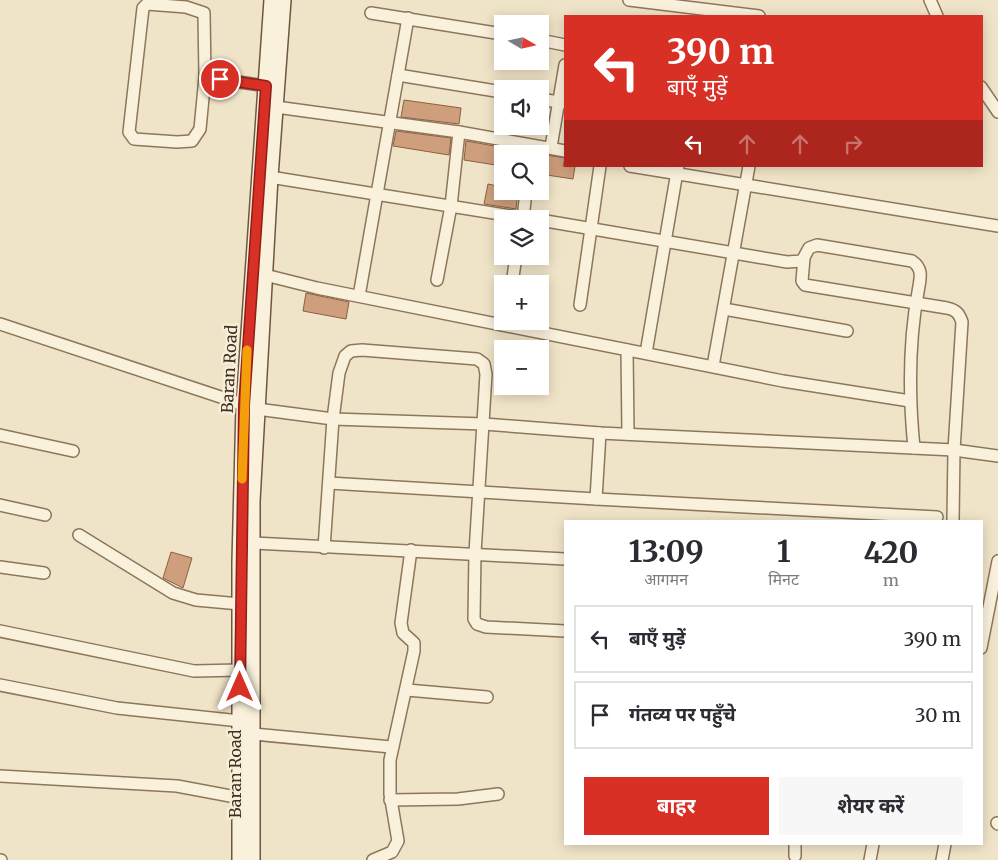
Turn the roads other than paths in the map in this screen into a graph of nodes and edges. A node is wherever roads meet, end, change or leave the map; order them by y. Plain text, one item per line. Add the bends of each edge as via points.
1 (272, 0) edge
2 (283, 0) edge
3 (629, 0) edge
4 (930, 0) edge
5 (371, 13) dead end
6 (702, 13) edge
7 (740, 15) edge
8 (937, 15) edge
9 (408, 18) junction
10 (494, 33) edge
11 (549, 42) edge
12 (564, 45) edge
13 (398, 75) junction
14 (205, 76) junction
15 (564, 77) edge
16 (266, 86) junction
17 (983, 90) edge
18 (494, 91) edge
19 (549, 100) edge
20 (562, 102) edge
21 (276, 106) junction
22 (998, 112) edge
23 (388, 124) junction
24 (459, 132) junction
25 (510, 145) edge
26 (551, 147) joint
27 (564, 151) edge
28 (600, 167) edge
29 (642, 167) edge
30 (749, 167) edge
31 (678, 170) edge
32 (270, 177) junction
33 (746, 184) junction
34 (377, 194) junction
35 (450, 206) junction
36 (494, 213) edge
37 (549, 222) edge
38 (998, 226) edge
39 (591, 229) junction
40 (666, 241) junction
41 (733, 253) junction
42 (804, 258) junction
43 (265, 275) junction
44 (437, 280) dead end
45 (359, 296) junction
46 (916, 304) junction
47 (580, 305) dead end
48 (724, 309) junction
49 (494, 321) edge
50 (0, 324) edge
51 (537, 330) edge
52 (847, 331) dead end
53 (628, 350) junction
54 (646, 353) junction
55 (713, 366) junction
56 (910, 401) junction
57 (250, 407) junction
58 (333, 418) junction
59 (484, 424) junction
60 (600, 433) junction
61 (628, 434) junction
62 (0, 436) edge
63 (914, 448) junction
64 (954, 450) junction
65 (73, 451) dead end
66 (998, 456) edge
67 (329, 483) junction
68 (479, 491) junction
69 (596, 499) junction
70 (0, 505) edge
71 (45, 515) dead end
72 (937, 517) dead end
73 (953, 520) edge
74 (79, 535) dead end
75 (252, 542) junction
76 (324, 548) junction
77 (411, 550) junction
78 (475, 553) junction
79 (564, 559) edge
80 (998, 561) edge
81 (0, 567) edge
82 (44, 573) dead end
83 (240, 604) junction
84 (984, 615) edge
85 (0, 631) edge
86 (564, 631) edge
87 (240, 670) junction
88 (0, 685) edge
89 (407, 690) junction
90 (487, 697) dead end
91 (240, 721) junction
92 (252, 734) junction
93 (391, 747) junction
94 (0, 776) edge
95 (498, 794) dead end
96 (241, 798) junction
97 (390, 800) junction
98 (795, 845) edge
99 (873, 845) edge
100 (945, 845) edge
101 (795, 856) dead end
102 (240, 860) edge
103 (252, 860) edge
104 (373, 860) edge
105 (870, 860) edge
106 (942, 860) edge

1 - 16 main road, Baran Road
2 - 21 main road, Baran Road
3 - 6 street
4 - 8 street
5 - 9 street
6 - 7 street
9 - 10 street
9 - 13 street
11 - 12 street
13 - 18 street
13 - 23 street
14 - 14 street via 200,129 192,140 134,139 129,132 143,8 147,4 186,7 204,13
14 - 16 street
15 - 20 street
16 - 57 main road, Baran Road
17 - 22 street
19 - 20 street
20 - 26 street
21 - 23 street
21 - 32 main road, Baran Road
23 - 24 street
23 - 34 street
24 - 25 street
24 - 35 street
26 - 27 street
28 - 39 street
29 - 31 street
30 - 33 street
31 - 33 street
31 - 40 street
32 - 34 street
32 - 43 main road, Baran Road
33 - 38 street
33 - 41 street
34 - 35 street
34 - 45 street
35 - 36 street
35 - 44 street
37 - 39 street
39 - 40 street
39 - 47 street
40 - 41 street
40 - 54 street
41 - 42 street via 787,262 799,262
41 - 48 street
42 - 46 street via 802,281 805,285
42 - 46 street via 809,248 817,245 912,261 921,270
43 - 45 street
43 - 57 main road, Baran Road
45 - 49 street
46 - 56 street
46 - 64 street via 955,310 962,322
48 - 52 street
48 - 55 street
50 - 57 street
51 - 53 street
53 - 54 street
53 - 61 street
54 - 55 street
55 - 56 street via 783,381
56 - 63 street
57 - 58 street
57 - 75 main road, Baran Road
57 - 83 main road, Baran Road
58 - 59 street
58 - 59 street via 342,360 351,351 362,350 480,360 486,374
58 - 67 street
59 - 60 street
59 - 68 street
60 - 61 street
60 - 69 street
61 - 63 street
62 - 65 street
63 - 64 street
64 - 66 street
64 - 73 street
67 - 68 street
67 - 76 street
68 - 69 street
68 - 78 street
69 - 72 street
70 - 71 street
74 - 83 street via 170,591 196,600
75 - 76 street
75 - 92 main road, Baran Road
76 - 77 street
77 - 78 street
77 - 89 street via 401,623 414,647
78 - 79 street
78 - 86 street via 472,605 477,624 495,628
80 - 84 street
81 - 82 street
83 - 87 main road, Baran Road
85 - 87 street via 194,671
87 - 91 main road, Baran Road
88 - 91 street via 117,708
89 - 90 street
89 - 93 street
91 - 96 main road, Baran Road
92 - 93 street
92 - 103 main road, Baran Road
93 - 97 street
94 - 96 street via 177,786
95 - 97 street
96 - 102 main road, Baran Road
97 - 104 street via 398,835 397,845 392,852
98 - 101 street
99 - 105 street
100 - 106 street

